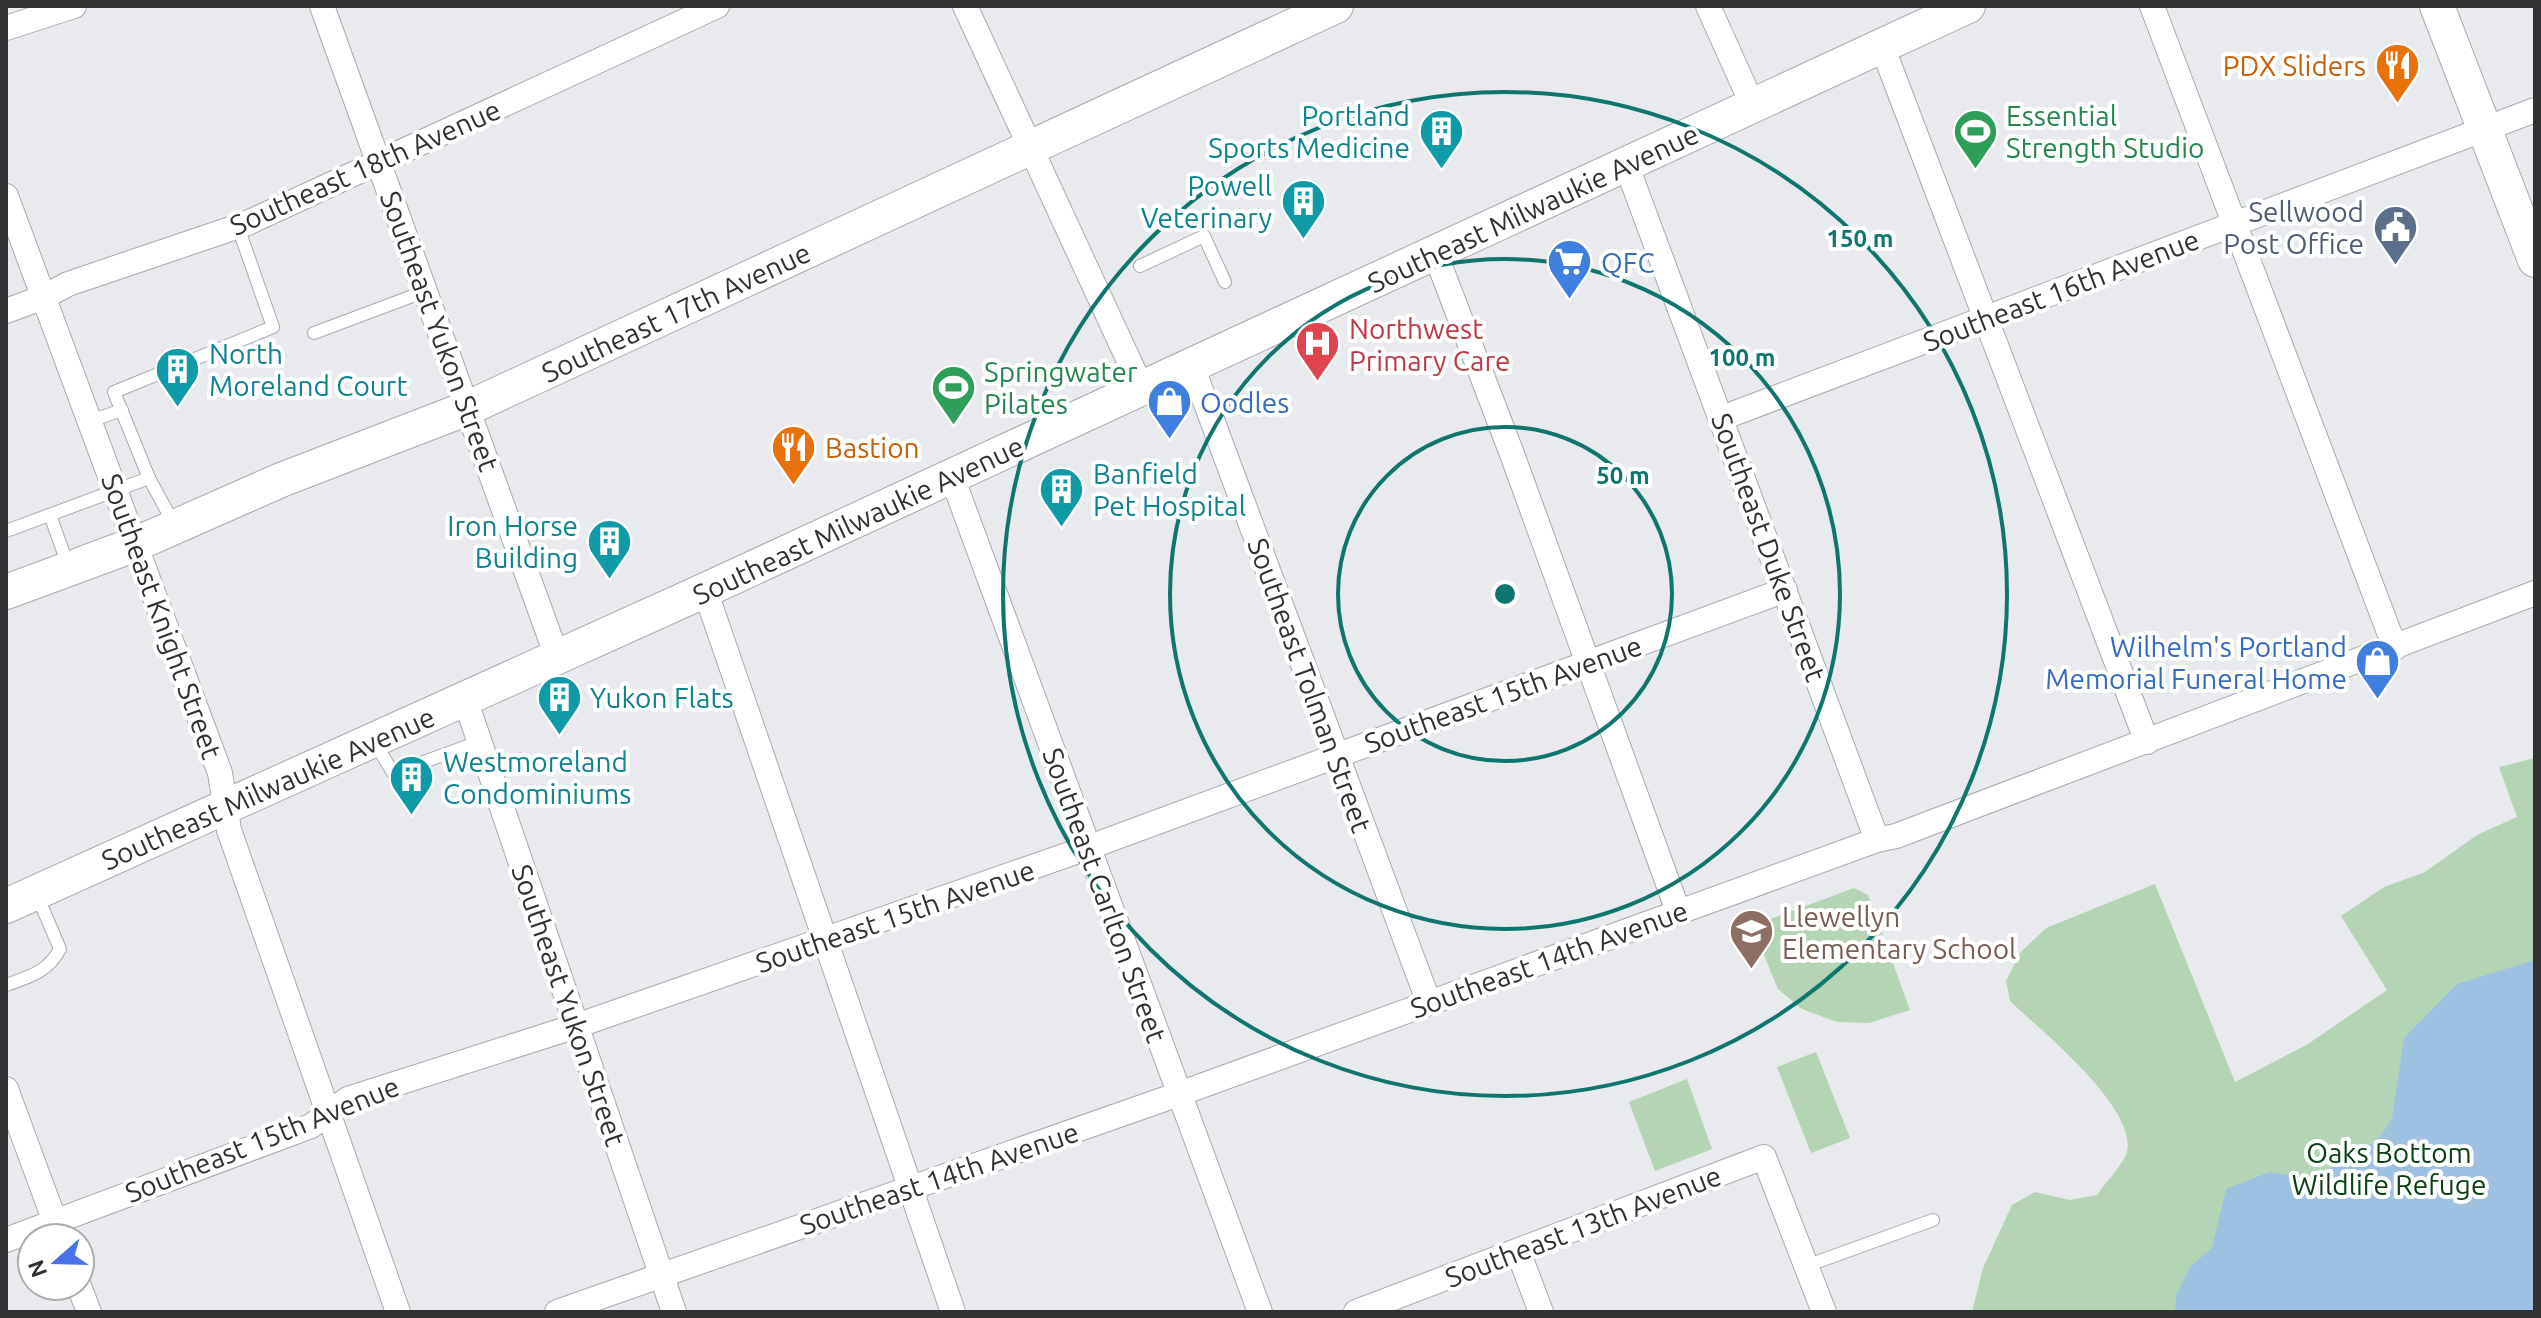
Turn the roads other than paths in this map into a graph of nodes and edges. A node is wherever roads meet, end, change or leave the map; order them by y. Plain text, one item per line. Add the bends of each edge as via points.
1 (74, 6) edge
2 (322, 6) edge
3 (717, 6) edge
4 (965, 6) edge
5 (1336, 6) edge
6 (1708, 6) edge
7 (1968, 6) edge
8 (2152, 6) edge
9 (2437, 6) edge
10 (6, 28) edge
11 (1882, 46) junction
12 (1753, 106) junction
13 (2535, 110) edge
14 (2484, 129) junction
15 (1030, 147) junction
16 (379, 162) junction
17 (1626, 164) junction
18 (6, 196) edge
19 (2236, 224) junction
20 (238, 227) junction
21 (1435, 253) junction
22 (2535, 260) edge
23 (1140, 266) dead end
24 (1225, 282) dead end
25 (426, 291) junction
26 (44, 297) junction
27 (6, 311) edge
28 (1986, 319) junction
29 (314, 333) dead end
30 (1192, 366) junction
31 (1142, 389) junction
32 (468, 408) junction
33 (122, 410) junction
34 (1722, 418) junction
35 (90, 421) junction
36 (952, 477) junction
37 (149, 478) junction
38 (116, 492) junction
39 (50, 515) junction
40 (175, 527) junction
41 (6, 531) edge
42 (136, 544) junction
43 (69, 568) junction
44 (705, 590) junction
45 (1785, 590) junction
46 (6, 592) edge
47 (2535, 593) edge
48 (2395, 648) junction
49 (557, 657) junction
50 (1586, 663) junction
51 (465, 699) junction
52 (373, 740) junction
53 (479, 742) junction
54 (2147, 742) junction
55 (1336, 756) junction
56 (225, 806) junction
57 (1877, 840) junction
58 (1087, 848) junction
59 (21, 900) edge
60 (1678, 911) junction
61 (827, 940) junction
62 (6, 985) edge
63 (1429, 1003) junction
64 (576, 1026) junction
65 (6, 1089) edge
66 (1179, 1094) junction
67 (330, 1113) junction
68 (911, 1188) junction
69 (1933, 1220) dead end
70 (55, 1222) edge
71 (77, 1222) edge
72 (1518, 1251) junction
73 (1806, 1266) junction
74 (662, 1275) junction
75 (398, 1312) edge
76 (557, 1312) edge
77 (674, 1312) edge
78 (953, 1312) edge
79 (1260, 1312) edge
80 (1356, 1312) edge
81 (1541, 1312) edge
82 (1824, 1312) edge

1 - 10 street
2 - 16 street, Southeast Yukon Street
3 - 16 street, Southeast 18th Avenue
4 - 15 street
5 - 15 main road, Southeast 17th Avenue
6 - 12 street
7 - 11 main road, Southeast Milwaukie Avenue
8 - 19 street
9 - 14 main road
11 - 12 main road, Southeast Milwaukie Avenue
11 - 28 street
12 - 17 main road, Southeast Milwaukie Avenue
13 - 14 street, Southeast 16th Avenue
14 - 19 street, Southeast 16th Avenue
14 - 22 main road
15 - 31 street
15 - 32 main road, Southeast 17th Avenue
16 - 20 street, Southeast 18th Avenue
16 - 25 street, Southeast Yukon Street
17 - 21 main road, Southeast Milwaukie Avenue
17 - 34 street, Southeast Duke Street
18 - 26 street, Southeast Knight Street
19 - 28 street, Southeast 16th Avenue
19 - 48 street
20 - 26 street, Southeast 18th Avenue via 68,284
20 - 33 lane via 273,327 114,392
21 - 30 main road, Southeast Milwaukie Avenue
21 - 50 street
23 - 24 lane via 1204,236
25 - 29 lane
25 - 32 street, Southeast Yukon Street
26 - 27 street, Southeast 18th Avenue
26 - 35 street, Southeast Knight Street
28 - 34 street, Southeast 16th Avenue
28 - 54 street
30 - 31 main road, Southeast Milwaukie Avenue
30 - 55 street, Southeast Tolman Street
31 - 36 main road, Southeast Milwaukie Avenue
32 - 40 main road, Southeast 17th Avenue
32 - 49 street, Southeast Yukon Street
33 - 35 lane
33 - 37 lane
34 - 45 street, Southeast Duke Street
35 - 38 street, Southeast Knight Street
36 - 44 main road, Southeast Milwaukie Avenue
36 - 58 street, Southeast Carlton Street
37 - 38 lane
37 - 40 lane
38 - 39 lane
38 - 42 street, Southeast Knight Street
39 - 41 lane
39 - 43 lane
40 - 42 main road, Southeast 17th Avenue
42 - 43 main road, Southeast 17th Avenue
42 - 56 street, Southeast Knight Street via 220,773
43 - 46 main road, Southeast 17th Avenue
44 - 49 main road, Southeast Milwaukie Avenue
44 - 61 street
45 - 50 street, Southeast 15th Avenue
45 - 57 street, Southeast Duke Street
47 - 48 street, Southeast 14th Avenue
48 - 54 street, Southeast 14th Avenue
49 - 51 main road, Southeast Milwaukie Avenue
50 - 55 street, Southeast 15th Avenue
50 - 60 street
51 - 52 main road, Southeast Milwaukie Avenue
51 - 53 street, Southeast Yukon Street
52 - 53 lane via 393,773
52 - 56 main road, Southeast Milwaukie Avenue
53 - 64 street, Southeast Yukon Street
54 - 57 street, Southeast 14th Avenue
55 - 58 street, Southeast 15th Avenue
55 - 63 street, Southeast Tolman Street
56 - 59 main road, Southeast Milwaukie Avenue
56 - 67 street, Southeast Knight Street
57 - 60 street, Southeast 14th Avenue
58 - 61 street, Southeast 15th Avenue
58 - 66 street, Southeast Carlton Street
59 - 62 lane via 60,949 37,974
60 - 63 street, Southeast 14th Avenue
61 - 64 street, Southeast 15th Avenue
61 - 68 street
63 - 66 street, Southeast 14th Avenue
64 - 67 street, Southeast 15th Avenue via 348,1099
64 - 74 street, Southeast Yukon Street
65 - 70 street
66 - 68 street, Southeast 14th Avenue
66 - 79 street, Southeast Carlton Street
67 - 71 street, Southeast 15th Avenue via 311,1126
67 - 75 street, Southeast Knight Street
68 - 74 street, Southeast 14th Avenue
68 - 78 street
69 - 73 lane
72 - 73 street, Southeast 13th Avenue via 1764,1157
72 - 80 street, Southeast 13th Avenue
72 - 81 street
73 - 82 street
74 - 76 street, Southeast 14th Avenue
74 - 77 street, Southeast Yukon Street

